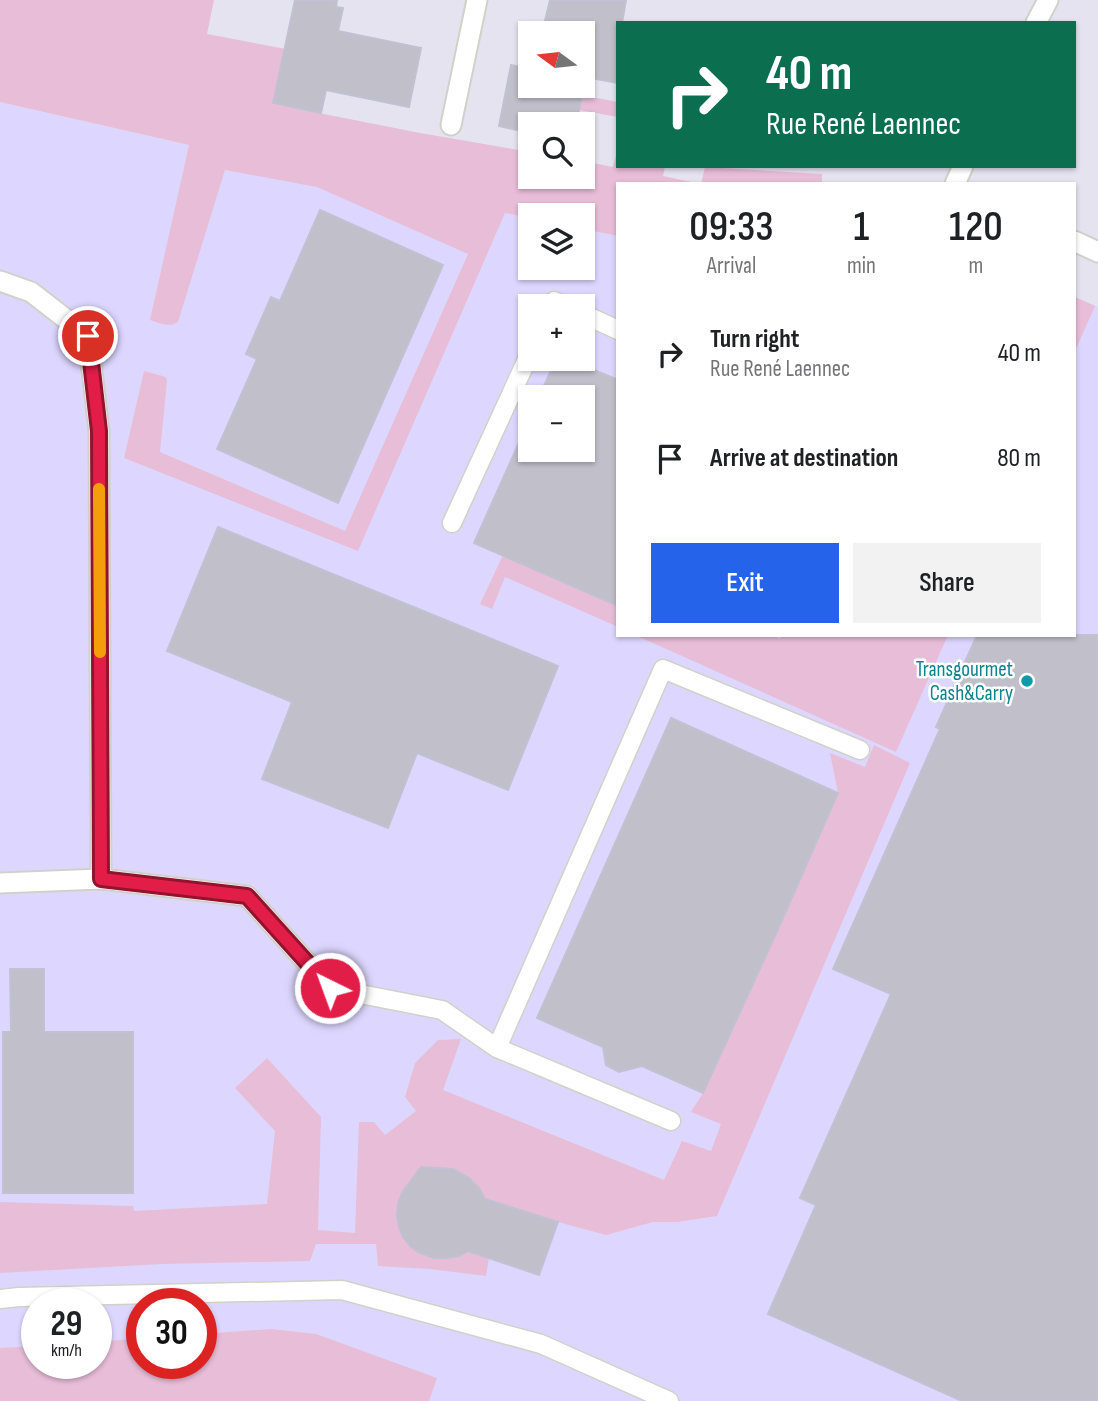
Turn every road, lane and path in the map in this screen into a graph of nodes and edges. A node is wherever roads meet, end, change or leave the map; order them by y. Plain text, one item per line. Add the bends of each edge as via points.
1 (477, 0) edge
2 (1048, 0) edge
3 (1037, 21) edge
4 (451, 125) dead end
5 (1076, 242) edge
6 (1098, 252) edge
7 (0, 281) edge
8 (595, 319) edge
9 (616, 329) edge
10 (522, 371) edge
11 (452, 523) dead end
12 (860, 750) dead end
13 (101, 879) junction
14 (0, 883) edge
15 (330, 988) joint
16 (497, 1048) junction
17 (671, 1121) dead end
18 (0, 1298) edge
19 (669, 1401) edge

1 - 4 street
2 - 3 street
5 - 6 street
7 - 13 street via 31,292 88,336 99,431
8 - 9 lane
10 - 11 lane
12 - 16 lane via 663,669
13 - 14 street
13 - 15 street via 247,896
15 - 16 lane via 442,1010
16 - 17 lane
18 - 19 lane via 342,1290 541,1344

